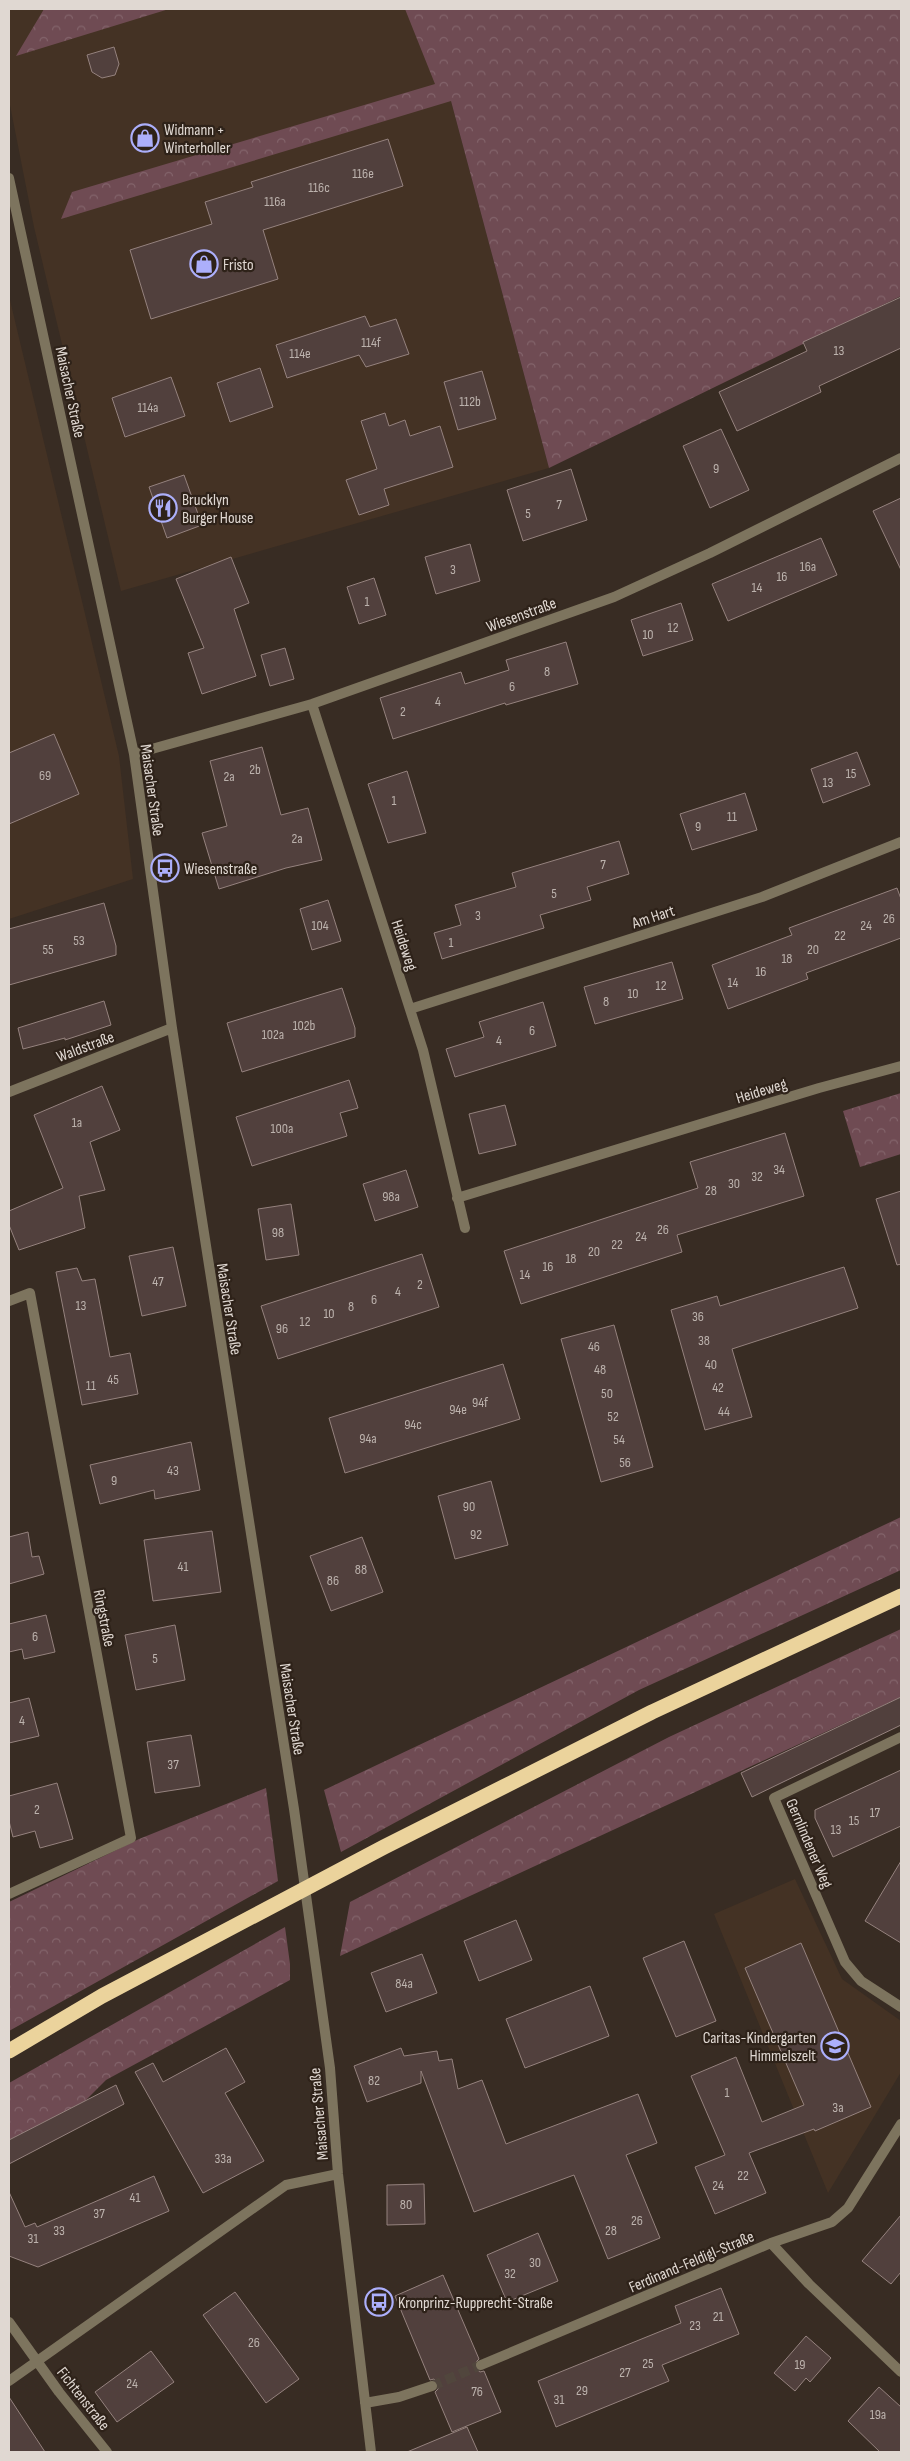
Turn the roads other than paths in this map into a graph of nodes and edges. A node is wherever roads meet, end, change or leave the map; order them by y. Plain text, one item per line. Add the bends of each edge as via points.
1 (9, 178) edge
2 (901, 458) edge
3 (312, 704) junction
4 (134, 754) junction
5 (901, 842) edge
6 (410, 1009) junction
7 (172, 1028) junction
8 (901, 1066) edge
9 (9, 1092) edge
10 (457, 1198) junction
11 (464, 1228) dead end
12 (9, 1301) edge
13 (901, 1596) edge
14 (901, 1737) edge
15 (9, 1894) edge
16 (901, 2007) edge
17 (9, 2051) edge
18 (901, 2124) edge
19 (338, 2174) junction
20 (771, 2243) junction
21 (9, 2322) edge
22 (37, 2362) junction
23 (481, 2365) tunnel mouth
24 (901, 2372) edge
25 (9, 2381) edge
26 (432, 2386) tunnel mouth
27 (365, 2403) junction
28 (107, 2452) edge
29 (371, 2452) edge

1 - 4 street, Maisacher Straße
2 - 3 street, Wiesenstraße via 614,597
3 - 4 street, Wiesenstraße
3 - 6 street, Heideweg
4 - 7 street, Maisacher Straße
5 - 6 street, Am Hart via 762,897
6 - 10 street, Heideweg via 423,1050
7 - 9 street, Waldstraße
7 - 19 street, Maisacher Straße via 294,1809 330,2068
8 - 10 street, Heideweg
10 - 11 street, Heideweg
12 - 15 street, Ringstraße via 30,1293 131,1838
13 - 17 highway via 652,1712 384,1847 102,1996
14 - 16 street, Gernlindener Weg via 774,1798 845,1962 861,1982
18 - 20 street via 848,2208 832,2222
19 - 22 street via 286,2185
19 - 27 street, Maisacher Straße
20 - 23 street, Ferdinand-Feldigl-Straße
20 - 24 street, Ferdinand-Feldigl-Straße
21 - 22 street
22 - 25 street
22 - 28 street, Fichtenstraße
26 - 27 street via 400,2397
27 - 29 street, Maisacher Straße

